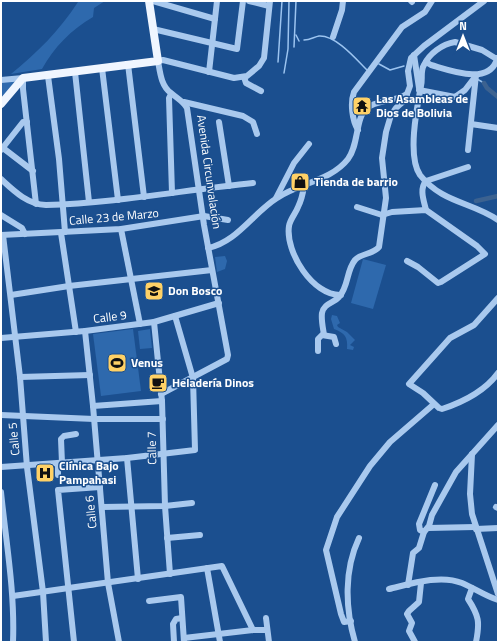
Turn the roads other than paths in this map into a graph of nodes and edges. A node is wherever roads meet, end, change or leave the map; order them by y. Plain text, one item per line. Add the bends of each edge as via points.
1 (150, 1) edge
2 (217, 1) edge
3 (243, 1) edge
4 (249, 1) edge
5 (343, 1) edge
6 (432, 1) edge
7 (484, 1) edge
8 (269, 4) edge
9 (215, 19) junction
10 (153, 29) junction
11 (333, 38) dead end
12 (213, 44) junction
13 (414, 55) junction
14 (498, 58) edge
15 (158, 60) junction
16 (426, 62) junction
17 (128, 64) junction
18 (102, 68) junction
19 (75, 72) junction
20 (209, 72) junction
21 (476, 75) junction
22 (48, 76) junction
23 (244, 77) junction
24 (23, 78) junction
25 (1, 80) edge
26 (420, 90) junction
27 (261, 91) dead end
28 (171, 94) junction
29 (407, 94) junction
30 (184, 102) junction
31 (1, 104) edge
32 (27, 122) junction
33 (219, 122) dead end
34 (471, 124) junction
35 (498, 128) edge
36 (358, 130) junction
37 (257, 134) dead end
38 (310, 144) dead end
39 (2, 149) edge
40 (468, 150) dead end
41 (468, 166) dead end
42 (33, 171) junction
43 (1, 179) edge
44 (426, 181) junction
45 (253, 183) dead end
46 (229, 186) junction
47 (304, 186) junction
48 (200, 189) junction
49 (172, 193) junction
50 (144, 197) junction
51 (276, 198) junction
52 (118, 200) junction
53 (89, 202) junction
54 (36, 204) junction
55 (63, 204) junction
56 (357, 207) dead end
57 (426, 210) junction
58 (1, 215) edge
59 (382, 215) junction
60 (204, 216) junction
61 (228, 220) dead end
62 (498, 220) edge
63 (121, 229) junction
64 (63, 232) junction
65 (25, 234) junction
66 (2, 235) edge
67 (208, 248) junction
68 (407, 261) dead end
69 (212, 270) junction
70 (131, 279) junction
71 (69, 286) junction
72 (11, 295) junction
73 (341, 295) junction
74 (498, 298) edge
75 (219, 303) junction
76 (175, 316) junction
77 (154, 322) junction
78 (140, 324) junction
79 (85, 331) junction
80 (76, 332) junction
81 (324, 335) junction
82 (15, 337) junction
83 (1, 338) edge
84 (336, 344) dead end
85 (318, 351) dead end
86 (498, 372) edge
87 (90, 375) junction
88 (20, 377) junction
89 (193, 378) junction
90 (161, 394) junction
91 (162, 401) junction
92 (434, 404) junction
93 (93, 406) junction
94 (1, 415) edge
95 (23, 415) junction
96 (94, 419) junction
97 (163, 419) junction
98 (498, 425) edge
99 (76, 434) dead end
100 (163, 454) junction
101 (472, 454) junction
102 (127, 458) junction
103 (98, 460) junction
104 (60, 464) junction
105 (27, 467) junction
106 (1, 468) edge
107 (58, 475) dead end
108 (435, 485) dead end
109 (100, 487) junction
110 (1, 492) edge
111 (192, 503) dead end
112 (102, 506) junction
113 (131, 506) junction
114 (165, 506) junction
115 (476, 528) junction
116 (498, 528) edge
117 (426, 530) junction
118 (200, 535) dead end
119 (167, 538) junction
120 (359, 538) dead end
121 (207, 568) junction
122 (170, 574) junction
123 (138, 579) junction
124 (108, 583) junction
125 (421, 583) junction
126 (408, 585) junction
127 (472, 588) junction
128 (68, 589) junction
129 (388, 589) dead end
130 (42, 592) junction
131 (498, 594) edge
132 (13, 596) junction
133 (498, 600) edge
134 (149, 601) dead end
135 (182, 618) junction
136 (266, 618) dead end
137 (351, 621) junction
138 (253, 630) junction
139 (267, 630) junction
140 (220, 639) edge
141 (184, 640) edge
142 (13, 642) edge
143 (46, 642) edge
144 (74, 642) edge
145 (119, 642) edge
146 (174, 642) edge
147 (269, 642) edge
148 (355, 642) edge
149 (415, 642) edge
150 (476, 642) edge

1 - 9 street
1 - 10 main road, Avenida Circunvalación
2 - 9 street
3 - 12 street via 238,48
4 - 8 street
5 - 11 street
6 - 36 street via 425,12 402,28 354,92 352,111
7 - 13 street
8 - 23 street via 264,58
9 - 12 street
10 - 12 street
10 - 15 main road, Avenida Circunvalación
12 - 20 street
13 - 26 street
13 - 29 street via 409,63 410,86
14 - 16 street via 455,42 437,50
14 - 21 street via 486,72
15 - 17 main road
15 - 20 street
15 - 28 street, Avenida Circunvalación via 161,77
16 - 21 street via 431,66
16 - 26 street via 423,66
17 - 18 main road
17 - 50 street
18 - 19 main road
18 - 52 street
19 - 22 main road
19 - 53 street
20 - 23 street via 234,78
21 - 26 street via 465,90 455,97
21 - 34 street
22 - 24 main road
22 - 55 street
23 - 27 street via 246,83
24 - 25 street
24 - 31 main road
24 - 32 street
26 - 44 street via 413,154 415,165
28 - 30 street, Avenida Circunvalación
28 - 49 street via 169,98
29 - 36 street via 393,101 370,106 364,112
29 - 59 street via 406,99 390,115 386,132 382,158 386,198
30 - 37 street via 243,116 253,122
30 - 48 street, Avenida Circunvalación via 188,108
32 - 39 street via 23,122
32 - 42 street
33 - 46 street
34 - 35 street
34 - 40 street
36 - 47 street via 352,152 343,164 332,173
38 - 51 street via 294,164
39 - 42 street
41 - 44 street
42 - 54 street
43 - 54 street via 18,194
44 - 57 street via 422,186
44 - 62 street via 444,196
45 - 46 street
46 - 48 street
47 - 51 street
47 - 73 street via 300,203 289,225 293,255 308,278 332,295
48 - 49 street
48 - 60 street, Avenida Circunvalación
49 - 50 street
50 - 52 street
51 - 67 street via 238,232 223,243
52 - 53 street
53 - 55 street
54 - 55 street
55 - 64 street
56 - 59 street
57 - 59 street
57 - 68 street via 485,254 438,283
58 - 65 street via 22,228
59 - 73 street via 379,247 355,260
60 - 61 street, Calle 23 de Marzo
60 - 63 street, Calle 23 de Marzo
60 - 67 street, Avenida Circunvalación
63 - 64 street, Calle 23 de Marzo
63 - 70 street
64 - 65 street, Calle 23 de Marzo
64 - 71 street
65 - 66 street, Calle 23 de Marzo
66 - 72 street, Calle 5
67 - 69 street, Avenida Circunvalación
69 - 70 street
69 - 75 street, Avenida Circunvalación
70 - 71 street
70 - 78 street
71 - 72 street
71 - 80 street
72 - 82 street, Calle 5
73 - 81 street via 328,304 322,313
74 - 92 street via 474,325 450,338 409,384 424,393
75 - 76 street, Calle 9
75 - 89 street, Avenida Circunvalación via 228,357
76 - 77 street, Calle 9
76 - 89 street
77 - 78 street, Calle 9
77 - 90 street, Calle 7
78 - 79 street, Calle 9
79 - 80 street, Calle 9
79 - 87 street, Calle 6
80 - 82 street, Calle 9
81 - 84 street via 334,337
81 - 85 street via 319,338
82 - 83 street, Calle 9
82 - 88 street, Calle 5
86 - 92 street via 494,379 462,402 442,409
87 - 88 street
87 - 93 street, Calle 6
88 - 95 street, Calle 5
89 - 90 street
89 - 100 street via 195,450
90 - 91 street, Calle 7
91 - 93 street
91 - 97 street, Calle 7
92 - 137 street via 390,442 366,472 337,516 326,550 341,614 344,622
93 - 96 street, Calle 6
94 - 95 street
95 - 96 street
95 - 105 street, Calle 5
96 - 97 street
96 - 103 street, Calle 6
97 - 100 street, Calle 7
98 - 101 street
99 - 104 street via 61,439
100 - 102 street
100 - 114 street, Calle 7
101 - 115 street via 470,504
101 - 117 street via 456,472
102 - 103 street
102 - 113 street
103 - 104 street
103 - 109 street, Calle 6
104 - 105 street
104 - 107 street
105 - 106 street
105 - 130 street, Calle 5
108 - 117 street via 419,524 420,530
109 - 112 street, Calle 6
109 - 128 street via 58,490
110 - 132 street
111 - 114 street
112 - 113 street
112 - 124 street, Calle 6
113 - 114 street
113 - 123 street
114 - 119 street, Calle 7
115 - 116 street
115 - 117 street
115 - 131 street
117 - 126 street via 413,553
118 - 119 street
119 - 122 street, Calle 7
120 - 137 street via 352,553 347,582
121 - 122 street
121 - 138 street via 222,566
121 - 140 street
122 - 123 street
123 - 124 street
124 - 128 street
124 - 145 street, Calle 6
125 - 126 street
125 - 127 street via 445,580
125 - 149 street via 419,602 407,614 412,623 409,631
126 - 129 street
127 - 133 street
127 - 150 street via 468,599 478,617
128 - 130 street
128 - 144 street
130 - 132 street
130 - 143 street, Calle 5
132 - 142 street
134 - 135 street via 181,597
135 - 141 street
135 - 146 street via 176,619 173,624
136 - 139 street
137 - 148 street
138 - 139 street
138 - 140 street
139 - 147 street
140 - 141 street

